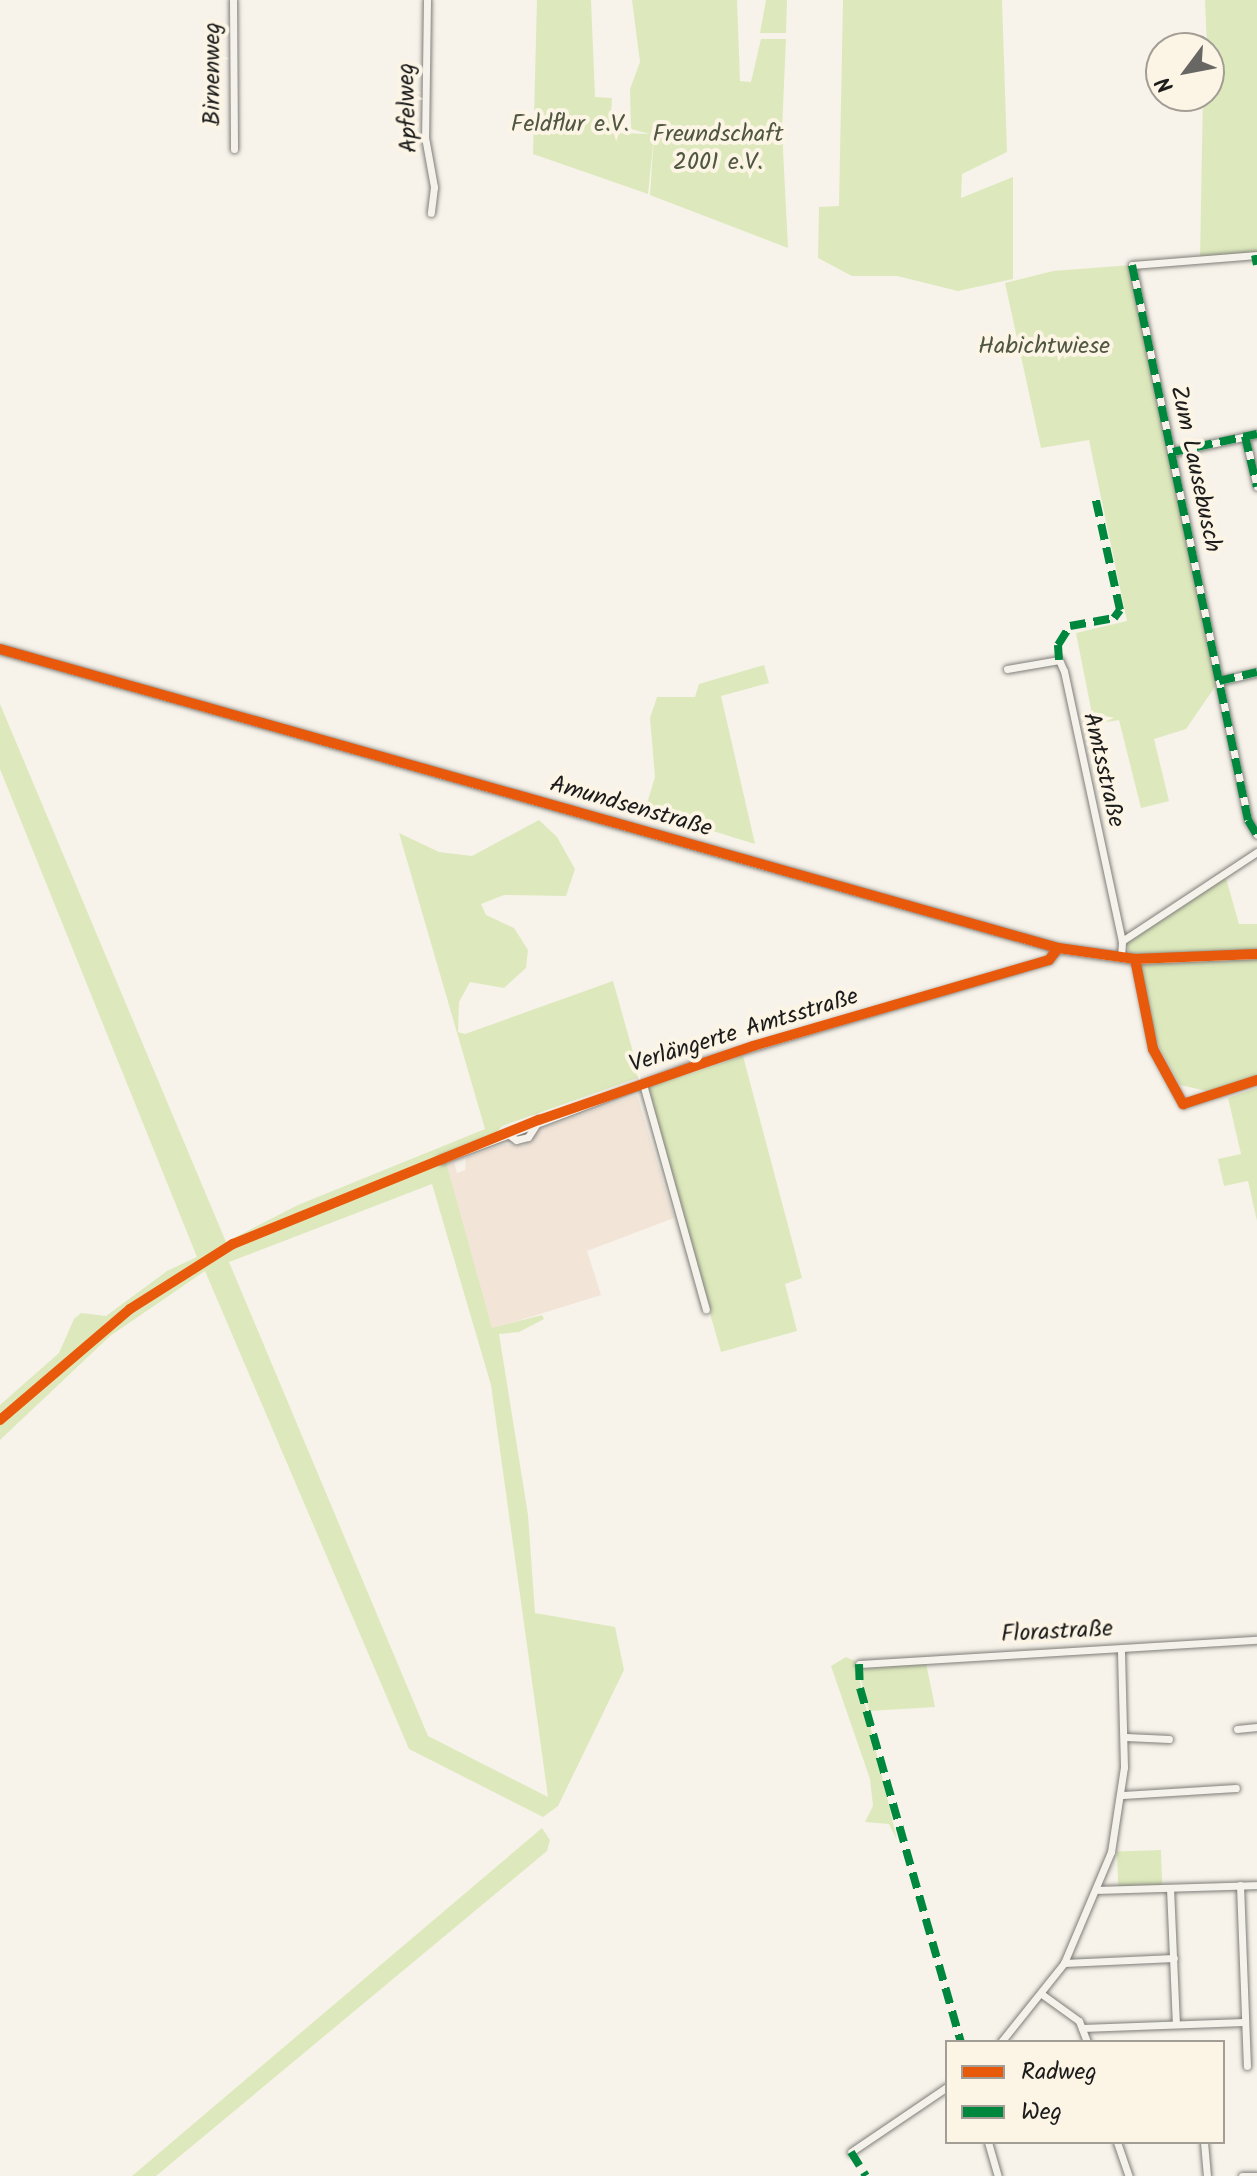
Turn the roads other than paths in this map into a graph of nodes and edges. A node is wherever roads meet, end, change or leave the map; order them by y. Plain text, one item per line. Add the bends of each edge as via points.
1 (233, 0) edge
2 (427, 0) edge
3 (234, 149) dead end
4 (431, 213) dead end
5 (1256, 255) edge
6 (1257, 265) edge
7 (1257, 434) edge
8 (1245, 436) junction
9 (1173, 452) junction
10 (1257, 487) edge
11 (0, 649) edge
12 (1007, 669) dead end
13 (1257, 672) edge
14 (1219, 681) junction
15 (1257, 835) edge
16 (1257, 852) edge
17 (1122, 941) junction
18 (1058, 948) junction
19 (1257, 954) edge
20 (1121, 957) junction
21 (1135, 959) junction
22 (1257, 1080) edge
23 (643, 1084) junction
24 (539, 1120) junction
25 (508, 1134) junction
26 (441, 1160) dead end
27 (706, 1309) dead end
28 (1257, 1640) edge
29 (1121, 1649) junction
30 (859, 1664) dead end
31 (1257, 1727) edge
32 (1237, 1729) dead end
33 (1126, 1737) junction
34 (1169, 1739) dead end
35 (1236, 1788) dead end
36 (1123, 1795) junction
37 (1240, 1885) junction
38 (1257, 1885) edge
39 (1170, 1888) junction
40 (1099, 1890) junction
41 (1174, 1958) junction
42 (1064, 1963) junction
43 (1043, 1995) junction
44 (1244, 2022) junction
45 (1176, 2024) junction
46 (1082, 2028) junction
47 (1003, 2040) edge
48 (1086, 2040) edge
49 (1247, 2066) dead end
50 (945, 2088) edge
51 (989, 2144) edge
52 (1118, 2144) edge
53 (1204, 2144) edge
54 (851, 2152) dead end
55 (998, 2176) edge
56 (1129, 2176) edge
57 (1207, 2176) edge
58 (1242, 2176) edge
59 (1257, 2176) edge

1 - 3 street, Birnenweg
2 - 4 street, Apfelweg via 425,137 434,187
5 - 6 street
5 - 9 street, Zum Lausebusch via 1132,265
7 - 8 street
8 - 9 street
8 - 10 street
9 - 14 street, Zum Lausebusch
11 - 18 street, Amundsenstraße
12 - 17 street, Amtsstraße via 1059,660 1064,671
13 - 14 street
14 - 15 street, Zum Lausebusch via 1248,820
16 - 17 street
17 - 20 street, Amtsstraße
18 - 20 street, Amundsenstraße
18 - 23 street, Verlängerte Amtsstraße via 1049,960 753,1046
19 - 21 street, Amundsenstraße
20 - 21 street, Amundsenstraße
21 - 22 street via 1153,1049 1183,1104
23 - 24 street, Verlängerte Amtsstraße
23 - 27 street, Verlängerte Amtsstraße
24 - 25 street, Verlängerte Amtsstraße
24 - 25 street, Verlängerte Amtsstraße via 528,1137 516,1140
25 - 26 street, Verlängerte Amtsstraße
28 - 29 street, Florastraße
29 - 30 street, Florastraße
29 - 33 street
31 - 32 street
33 - 34 street
33 - 36 street
35 - 36 street
36 - 40 street
37 - 38 street
37 - 39 street
37 - 44 street
39 - 40 street
39 - 41 street
40 - 42 street
41 - 42 street
41 - 45 street
42 - 43 street
43 - 46 street
43 - 47 street
44 - 45 street
44 - 49 street
45 - 46 street
46 - 48 street
50 - 54 street
51 - 55 street
52 - 56 street
53 - 57 street
58 - 59 street

